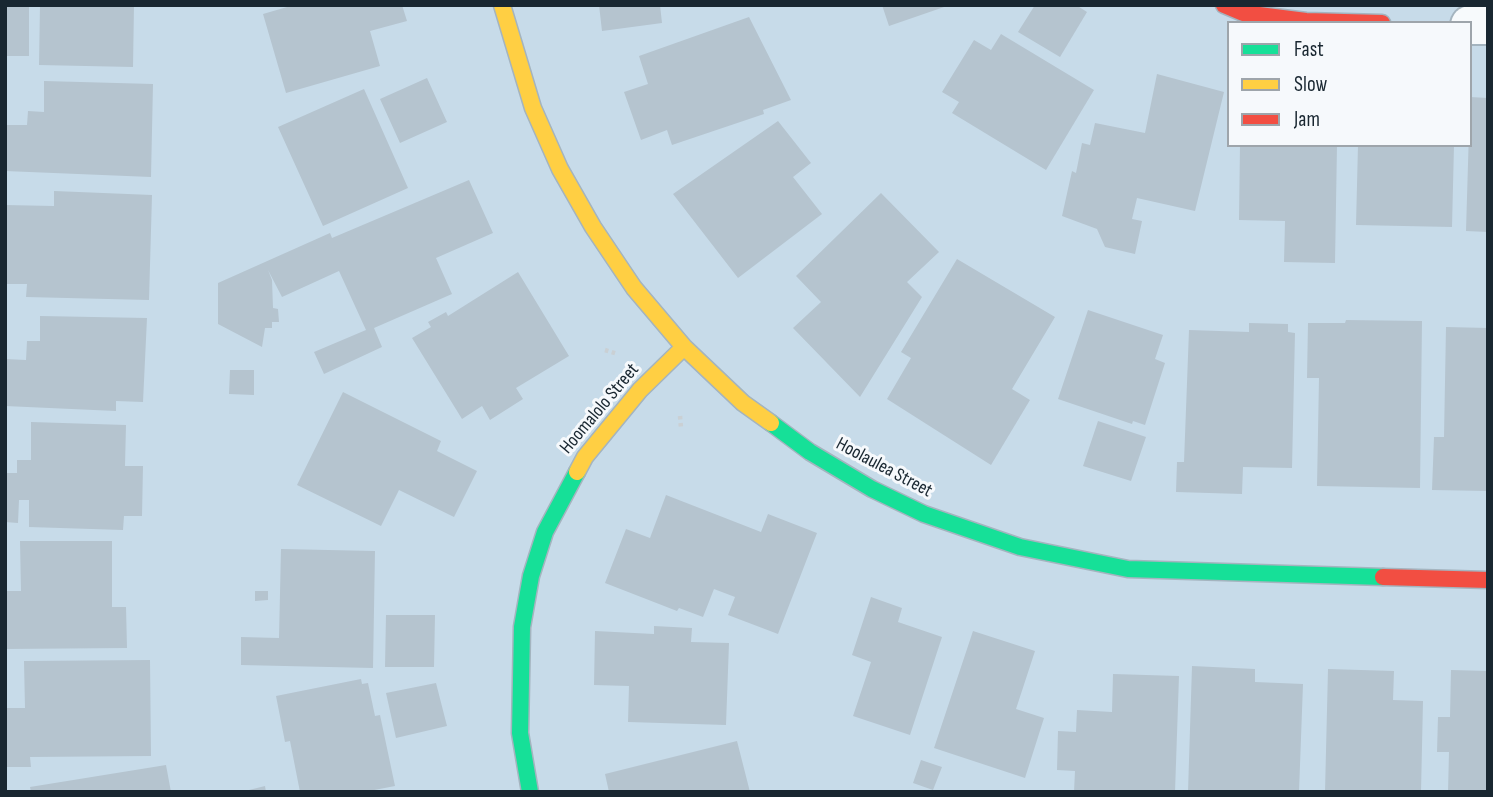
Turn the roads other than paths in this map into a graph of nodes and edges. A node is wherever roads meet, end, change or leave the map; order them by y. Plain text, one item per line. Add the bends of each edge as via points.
1 (502, 5) edge
2 (1224, 5) edge
3 (1306, 21) edge
4 (684, 347) junction
5 (1488, 580) edge
6 (530, 792) edge

1 - 4 street, Hoolaulea Street via 533,108 560,169 634,288
2 - 3 street via 1243,13
4 - 5 street, Hoolaulea Street via 743,403 810,452 872,489 924,514 1020,547 1128,569
4 - 6 street, Hoomalolo Street via 640,390 584,457 545,532 524,614 519,679 520,733

